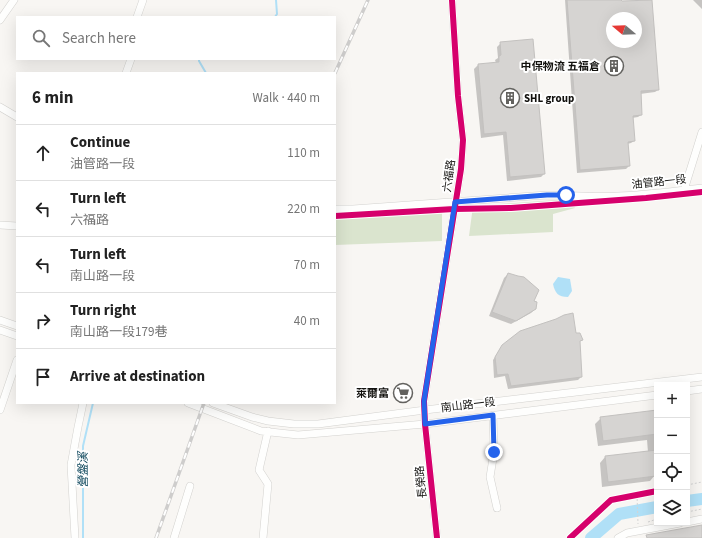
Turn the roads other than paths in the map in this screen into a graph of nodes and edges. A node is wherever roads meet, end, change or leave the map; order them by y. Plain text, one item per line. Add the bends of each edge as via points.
1 (14, 0) edge
2 (143, 0) edge
3 (452, 0) edge
4 (137, 16) edge
5 (0, 20) edge
6 (131, 60) edge
7 (126, 72) edge
8 (0, 107) edge
9 (16, 116) edge
10 (702, 132) edge
11 (702, 188) edge
12 (684, 190) junction
13 (455, 202) junction
14 (336, 209) edge
15 (0, 225) edge
16 (16, 226) edge
17 (0, 320) edge
18 (16, 326) edge
19 (0, 330) edge
20 (16, 336) edge
21 (16, 363) edge
22 (702, 377) edge
23 (702, 389) edge
24 (690, 391) edge
25 (654, 395) edge
26 (83, 404) edge
27 (191, 404) edge
28 (216, 404) edge
29 (0, 410) edge
30 (424, 410) junction
31 (493, 415) junction
32 (425, 424) junction
33 (268, 431) junction
34 (190, 486) dead end
35 (497, 508) dead end
36 (702, 519) edge
37 (690, 521) edge
38 (666, 526) edge
39 (75, 538) edge
40 (174, 538) edge
41 (263, 538) edge
42 (437, 538) edge
43 (618, 538) edge

1 - 5 street
2 - 4 street
3 - 13 street, 六福路 via 463,140
6 - 7 street
8 - 9 street
10 - 12 street
11 - 12 street, 油管路一段
12 - 13 street, 油管路一段 via 618,196 547,195
13 - 14 street, 油管路一段
13 - 30 street, 六福路
15 - 16 street
17 - 18 street
19 - 20 street
21 - 29 street
22 - 30 street, 南山路一段
23 - 24 street
25 - 31 street, 南山路一段
26 - 39 street via 71,466
27 - 33 street, 南山路一段
28 - 30 street, 南山路一段 via 252,417 294,424 318,424
30 - 32 street, 六福路
31 - 32 street, 南山路一段
31 - 35 street via 494,452 490,477
32 - 33 street, 南山路一段 via 298,434
32 - 42 street, 長榮路
33 - 41 street via 259,470 268,484
34 - 40 street
36 - 37 street
38 - 43 street

